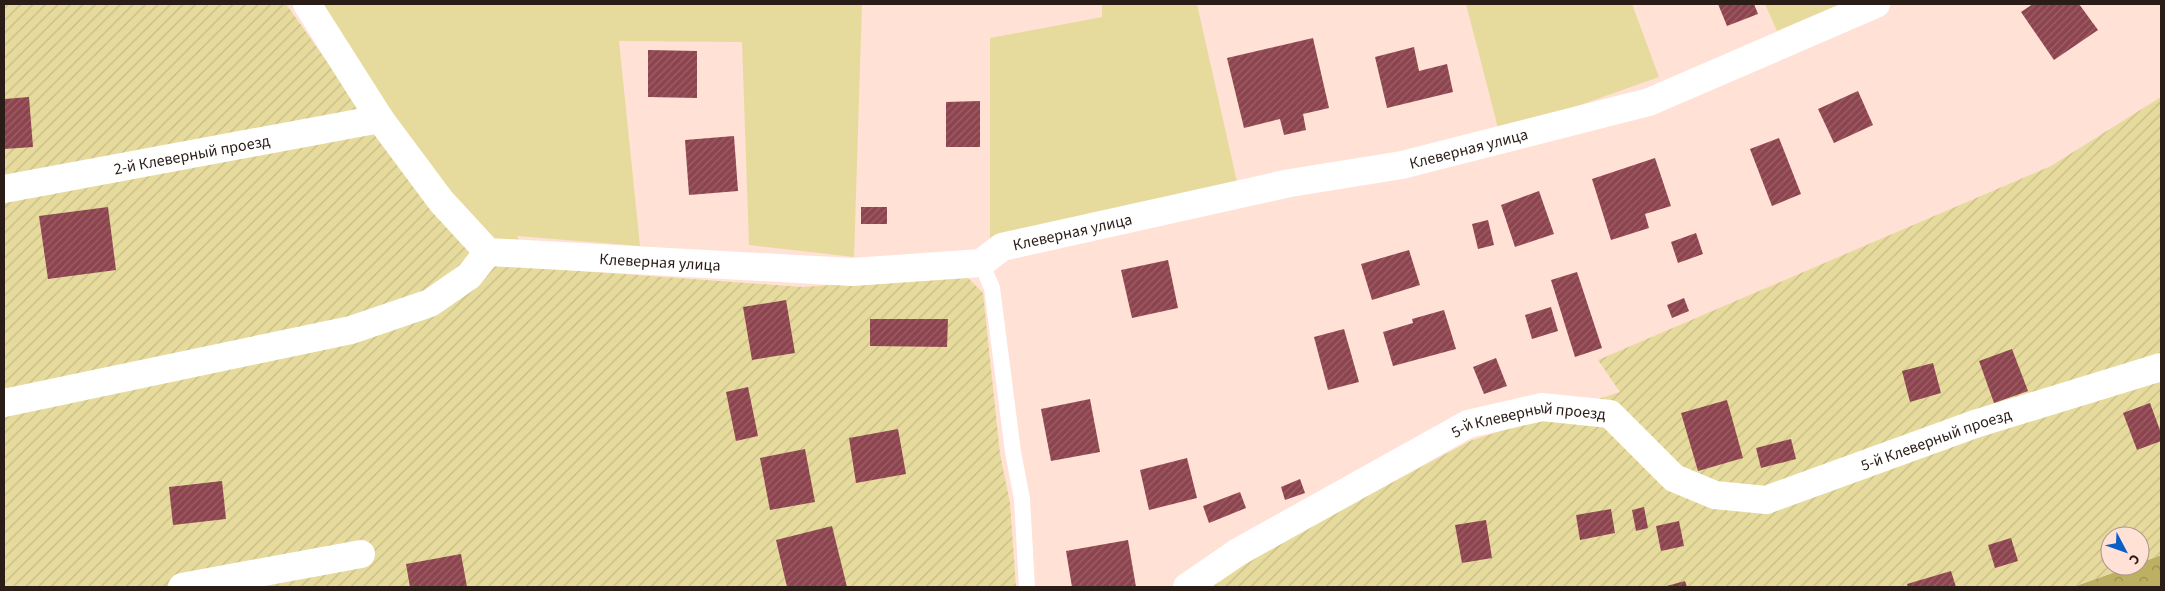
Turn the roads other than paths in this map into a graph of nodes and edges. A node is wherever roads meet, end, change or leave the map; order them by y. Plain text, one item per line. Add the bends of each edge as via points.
1 (307, 4) edge
2 (1876, 4) edge
3 (380, 119) junction
4 (4, 188) edge
5 (488, 252) junction
6 (981, 263) junction
7 (2161, 367) edge
8 (4, 403) edge
9 (361, 554) dead end
10 (182, 587) edge
11 (1027, 587) edge
12 (1188, 587) edge

1 - 3 street
2 - 6 street, Клеверная улица via 1649,102 1402,165 1290,183 1002,247
3 - 4 street, 2-й Клеверный проезд
3 - 5 street via 441,201
5 - 6 street, Клеверная улица via 852,272
5 - 8 street via 469,276 430,303 352,330
6 - 11 lane via 992,288 1022,499
7 - 12 street, 5-й Клеверный проезд via 1975,424 1766,500 1715,495 1674,478 1610,414 1542,407 1468,424 1238,552
9 - 10 street

